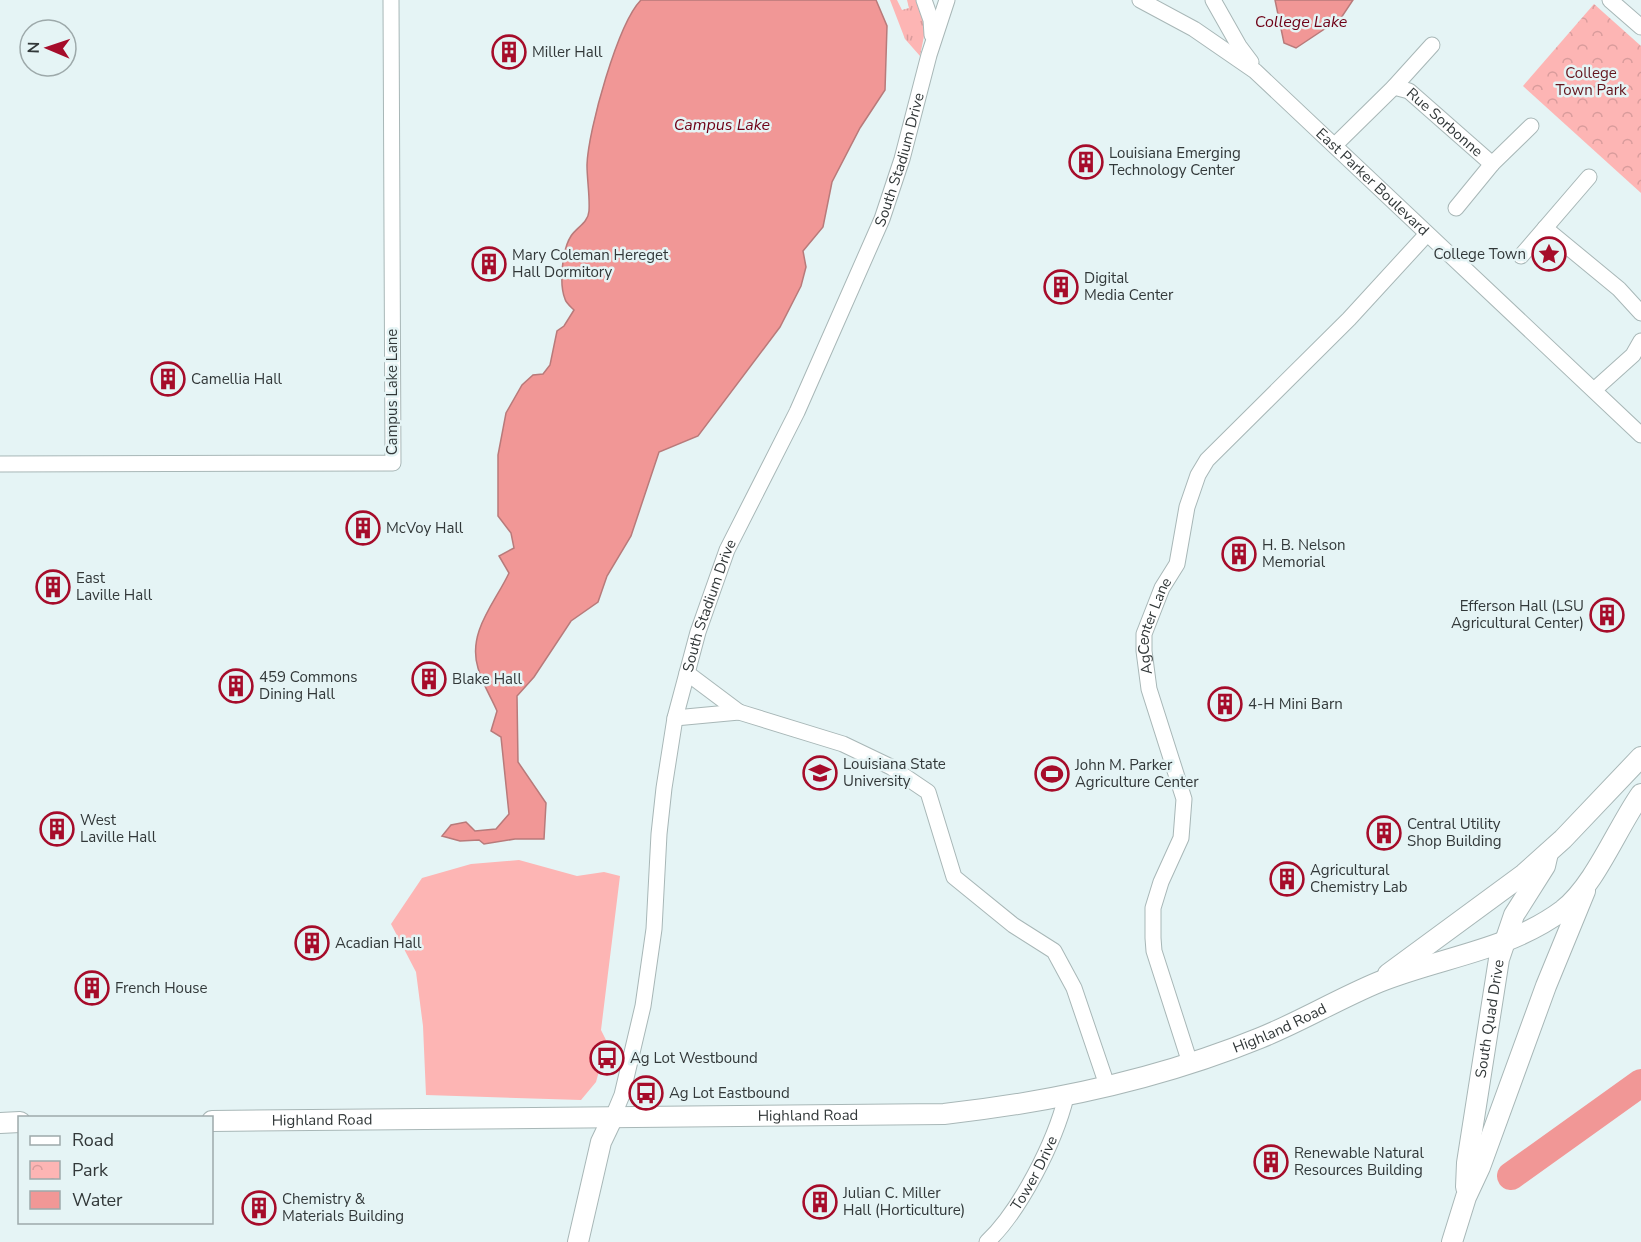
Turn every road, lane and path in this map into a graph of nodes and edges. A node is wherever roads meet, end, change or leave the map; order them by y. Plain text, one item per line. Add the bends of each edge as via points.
1 (391, 0) edge
2 (924, 0) edge
3 (947, 0) edge
4 (1140, 0) edge
5 (1213, 0) edge
6 (1610, 0) edge
7 (1641, 27) edge
8 (932, 43) junction
9 (1432, 45) dead end
10 (1270, 85) junction
11 (1394, 87) junction
12 (1531, 126) dead end
13 (1336, 144) junction
14 (1492, 164) junction
15 (1589, 177) dead end
16 (1456, 208) dead end
17 (1545, 228) junction
18 (1426, 234) junction
19 (1521, 256) dead end
20 (1641, 313) edge
21 (1641, 341) edge
22 (1594, 390) junction
23 (1641, 435) edge
24 (0, 464) edge
25 (687, 673) junction
26 (739, 712) junction
27 (675, 718) junction
28 (1641, 758) edge
29 (1641, 794) edge
30 (1548, 853) junction
31 (1589, 880) junction
32 (1504, 943) junction
33 (1380, 982) junction
34 (1190, 1063) junction
35 (1108, 1088) junction
36 (1066, 1097) junction
37 (612, 1119) junction
38 (213, 1121) edge
39 (18, 1122) edge
40 (0, 1123) edge
41 (1466, 1197) junction
42 (578, 1242) edge
43 (987, 1242) edge
44 (1452, 1242) edge

1 - 24 street, Campus Lake Lane via 393,463
2 - 8 street via 931,20
3 - 8 street, South Stadium Drive
4 - 10 street, East Parker Boulevard via 1212,40
5 - 10 street via 1239,46
6 - 7 street
8 - 25 street, South Stadium Drive via 882,219 798,412 727,550
9 - 11 street
10 - 13 street, East Parker Boulevard
11 - 13 street
11 - 14 street, Rue Sorbonne via 1409,91
12 - 14 street
13 - 18 street, East Parker Boulevard
14 - 16 street
15 - 17 street
17 - 19 street
17 - 20 street via 1619,289
18 - 22 street, East Parker Boulevard
18 - 34 street, AgCenter Lane via 1349,320 1207,460 1187,507 1177,564 1162,588 1144,634 1149,689 1184,799 1181,838 1153,908 1154,945
21 - 22 street via 1634,355
22 - 23 street, East Parker Boulevard
25 - 26 street
25 - 27 street, South Stadium Drive
26 - 27 street
26 - 35 street via 843,744 891,767 927,792 954,877 1013,925 1054,951 1074,988
27 - 37 street, South Stadium Drive via 659,834 654,929 643,1006 622,1095
28 - 30 street, Highland Road
29 - 31 street, Highland Road
30 - 32 street, South Quad Drive via 1545,866 1519,904
30 - 33 street, Highland Road
31 - 32 street, Highland Road via 1565,908
31 - 41 street, South Quad Drive
32 - 33 street, Highland Road
32 - 41 street, South Quad Drive via 1467,1163
33 - 34 street, Highland Road via 1287,1027
34 - 35 street, Highland Road
35 - 36 street, Highland Road
36 - 37 street, Highland Road via 944,1114
36 - 43 street, Tower Drive via 1043,1161
37 - 38 street, Highland Road
37 - 42 street, South Stadium Drive via 601,1142
39 - 40 street
41 - 44 street, South Quad Drive

